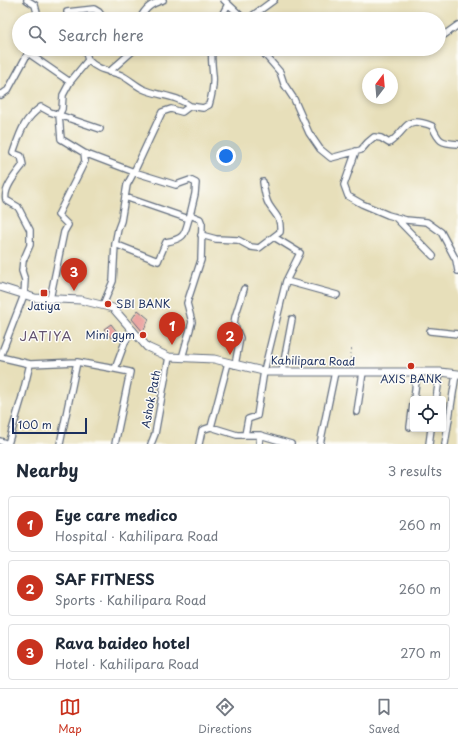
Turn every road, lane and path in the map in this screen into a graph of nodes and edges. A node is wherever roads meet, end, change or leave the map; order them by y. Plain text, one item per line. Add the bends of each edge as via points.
1 (27, 0) edge
2 (163, 0) edge
3 (274, 0) edge
4 (226, 2) edge
5 (37, 12) edge
6 (67, 12) dead end
7 (99, 12) edge
8 (143, 12) edge
9 (222, 12) edge
10 (237, 12) edge
11 (258, 12) edge
12 (458, 25) edge
13 (446, 34) edge
14 (26, 56) edge
15 (36, 56) edge
16 (87, 56) edge
17 (127, 56) edge
18 (211, 56) edge
19 (266, 56) edge
20 (88, 60) junction
21 (109, 72) junction
22 (70, 82) junction
23 (0, 94) edge
24 (190, 106) junction
25 (59, 115) junction
26 (100, 129) dead end
27 (458, 144) edge
28 (356, 151) junction
29 (84, 154) junction
30 (134, 172) junction
31 (263, 182) dead end
32 (125, 197) junction
33 (189, 217) junction
34 (394, 217) junction
35 (201, 235) junction
36 (274, 237) junction
37 (115, 244) junction
38 (432, 256) dead end
39 (458, 271) edge
40 (286, 281) junction
41 (0, 287) edge
42 (244, 289) dead end
43 (24, 294) junction
44 (337, 295) dead end
45 (50, 299) junction
46 (103, 305) junction
47 (292, 319) dead end
48 (133, 330) junction
49 (430, 331) dead end
50 (458, 334) edge
51 (352, 347) dead end
52 (169, 356) junction
53 (0, 357) edge
54 (182, 358) junction
55 (77, 362) junction
56 (30, 364) junction
57 (232, 364) junction
58 (349, 367) dead end
59 (115, 369) junction
60 (264, 371) junction
61 (282, 372) junction
62 (335, 372) junction
63 (363, 372) junction
64 (417, 372) junction
65 (440, 372) junction
66 (457, 374) edge
67 (414, 396) edge
68 (436, 396) edge
69 (357, 412) dead end
70 (211, 427) junction
71 (431, 432) edge
72 (245, 435) junction
73 (260, 435) junction
74 (0, 441) edge
75 (273, 441) edge
76 (8, 444) edge
77 (60, 444) edge
78 (115, 444) edge
79 (151, 444) edge
80 (199, 444) edge
81 (259, 444) edge
82 (291, 444) edge
83 (320, 444) edge
84 (429, 444) edge
85 (445, 444) edge

1 - 5 street via 35,5
2 - 8 street via 151,4
3 - 11 street
4 - 9 street
4 - 10 street
6 - 7 street via 94,9
12 - 13 street
14 - 23 street via 8,90
15 - 22 street
16 - 20 street
17 - 21 street
18 - 24 street via 213,88 208,105 203,108
19 - 28 street via 280,72 309,133 320,149 331,158
20 - 21 street via 94,66
20 - 22 street
21 - 24 street via 121,75 143,89 172,97
22 - 25 street via 63,95
24 - 30 street via 182,112 171,109 162,112
25 - 26 street
25 - 29 street via 61,138
25 - 43 street via 41,107 21,129 13,153 21,156 24,165 14,176 5,196 6,200 18,207 30,230 30,245 22,271
27 - 28 street via 445,144 437,137 432,126 420,121 411,122 389,143 382,138 374,137 361,150
28 - 34 street via 344,185 348,196
29 - 30 street
29 - 45 street via 85,160 58,215 68,225 64,232
30 - 32 street via 127,185
30 - 33 street via 176,185 190,180 196,183
31 - 36 street via 269,205 281,224 280,232
32 - 33 street
32 - 37 street
33 - 35 street via 200,219
33 - 37 street via 184,234 178,240 166,242 158,261
34 - 38 street
34 - 39 street via 427,222 441,232 456,260
35 - 36 street via 238,240 259,248
35 - 54 street via 201,260 187,303 192,322
36 - 40 street via 300,253
37 - 46 street via 113,281
40 - 44 street
40 - 60 street
41 - 43 main road, Kahilipara Road
42 - 57 street via 235,316 234,324 240,338
43 - 45 main road, Kahilipara Road
43 - 53 street
45 - 46 main road, Kahilipara Road via 81,300
46 - 48 main road, Kahilipara Road via 113,308
47 - 61 street
48 - 52 main road, Kahilipara Road via 147,347
48 - 59 street via 125,342
49 - 50 street
51 - 58 path
52 - 54 main road, Kahilipara Road
52 - 79 street, Ashok Path
53 - 56 street
54 - 57 main road, Kahilipara Road
55 - 56 street
55 - 59 street
55 - 77 street
56 - 76 street
57 - 60 main road, Kahilipara Road
57 - 70 street
59 - 78 street via 130,372
60 - 61 main road, Kahilipara Road
60 - 72 street via 256,416 248,419
61 - 62 main road, Kahilipara Road
62 - 63 main road, Kahilipara Road
62 - 83 street
63 - 64 main road, Kahilipara Road
63 - 69 street
64 - 65 main road, Kahilipara Road
64 - 67 street
65 - 66 main road, Kahilipara Road
65 - 68 street
66 - 85 street
70 - 72 street via 236,435
70 - 80 street via 202,430
71 - 84 street
72 - 73 street
73 - 75 street
73 - 81 street
74 - 76 street
75 - 82 street

